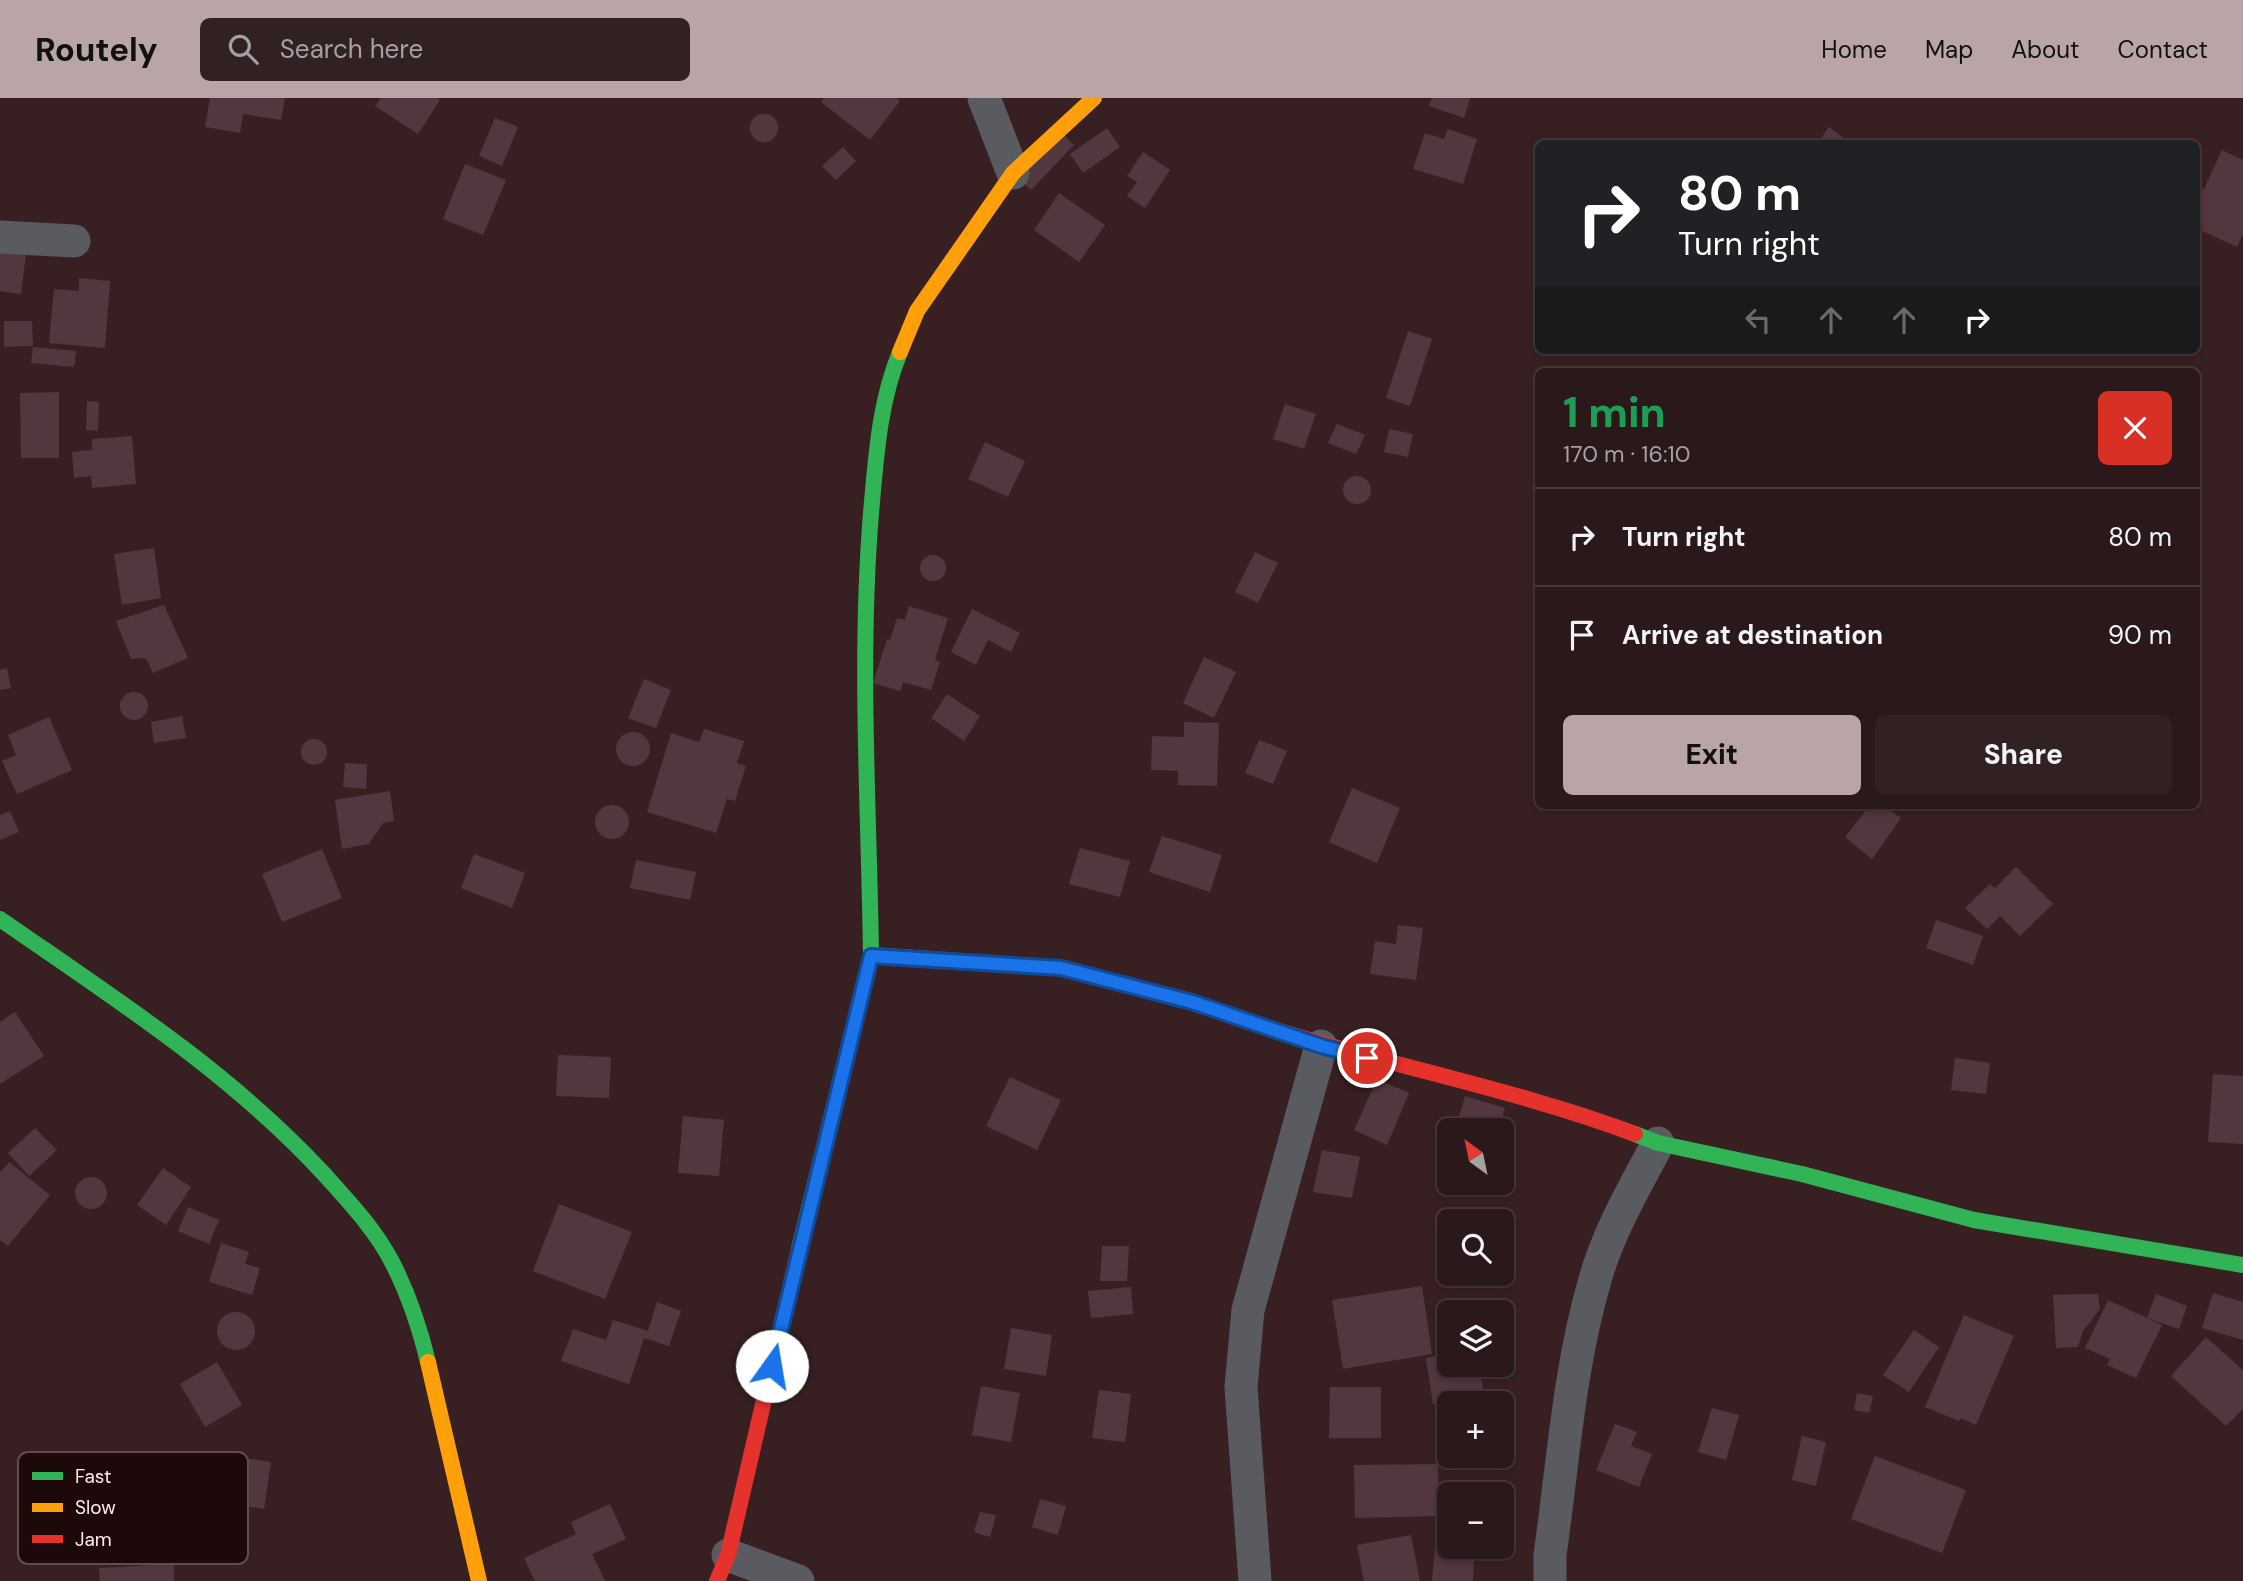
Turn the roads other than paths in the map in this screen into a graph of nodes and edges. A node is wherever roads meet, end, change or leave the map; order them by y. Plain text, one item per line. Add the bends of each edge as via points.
1 (985, 98) edge
2 (1094, 98) edge
3 (1013, 173) junction
4 (0, 237) edge
5 (74, 241) dead end
6 (0, 919) edge
7 (871, 956) junction
8 (1321, 1046) junction
9 (1658, 1143) junction
10 (2243, 1265) edge
11 (723, 1568) edge
12 (479, 1581) edge
13 (798, 1581) edge
14 (1255, 1581) edge
15 (1550, 1581) edge

1 - 3 street
2 - 3 street
3 - 7 street via 917,310 890,377 877,444 864,586
4 - 5 street
6 - 12 street via 184,1046 290,1137 360,1213 392,1262 422,1337
7 - 8 street via 1061,968 1192,1002
7 - 11 street
8 - 9 street via 1460,1081
8 - 14 street via 1248,1310 1241,1387
9 - 10 street via 1802,1174 1974,1220
9 - 15 street via 1595,1278 1576,1367
11 - 13 street

